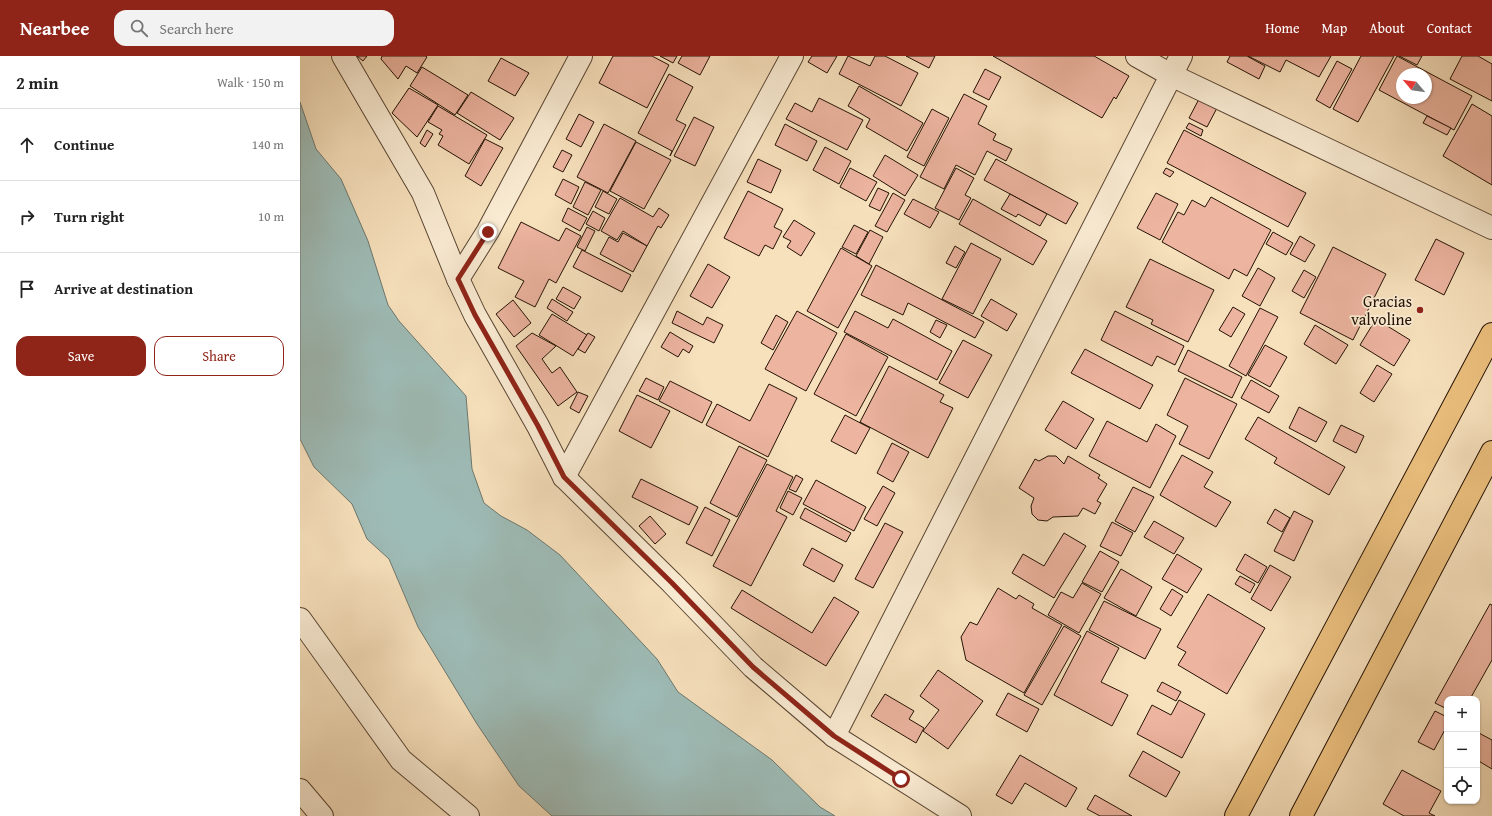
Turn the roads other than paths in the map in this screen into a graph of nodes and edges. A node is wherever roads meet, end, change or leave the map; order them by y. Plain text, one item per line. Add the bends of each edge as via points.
1 (342, 56) edge
2 (581, 56) edge
3 (792, 56) edge
4 (1137, 56) edge
5 (1181, 56) edge
6 (1171, 75) junction
7 (1492, 228) edge
8 (458, 279) junction
9 (1492, 334) edge
10 (1492, 452) edge
11 (564, 477) junction
12 (300, 619) edge
13 (834, 736) junction
14 (300, 790) edge
15 (322, 816) edge
16 (468, 816) edge
17 (960, 816) edge
18 (1236, 816) edge
19 (1301, 816) edge

1 - 8 street via 423,193
2 - 8 street via 488,232
3 - 11 street
4 - 6 street
5 - 6 street
6 - 7 street
6 - 13 street
8 - 11 street via 475,315
9 - 18 main road
10 - 19 main road
11 - 13 street via 753,667
12 - 16 street via 401,760
13 - 17 street
14 - 15 street

